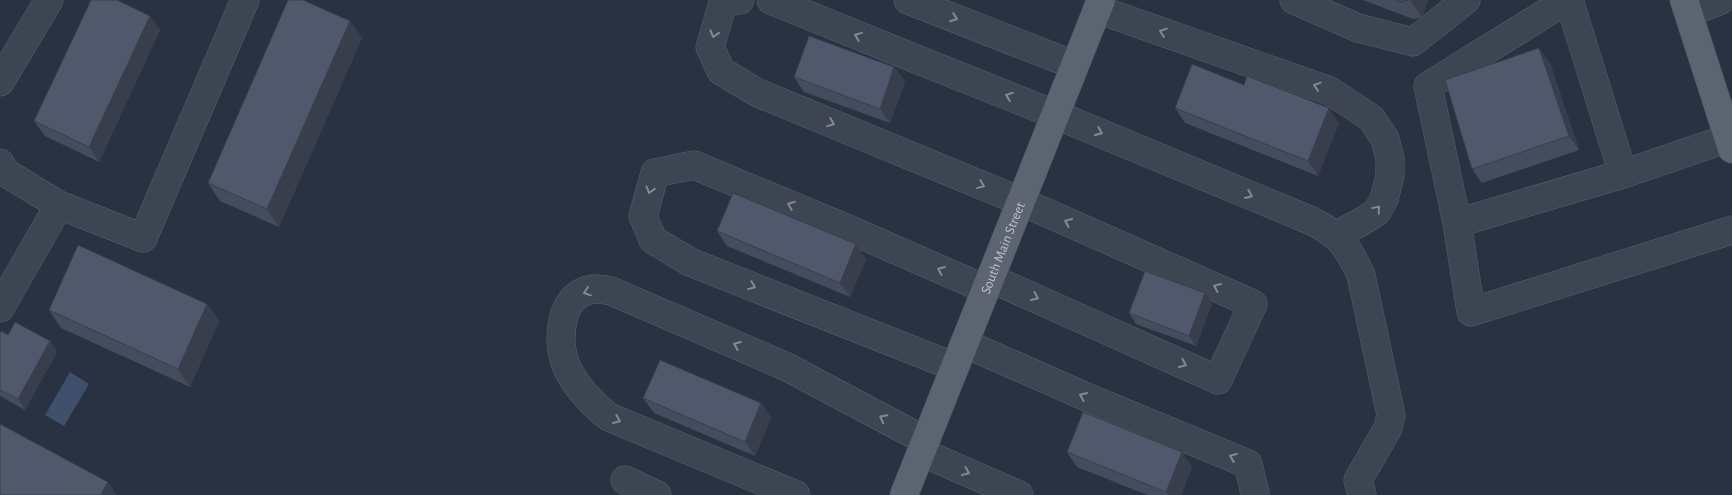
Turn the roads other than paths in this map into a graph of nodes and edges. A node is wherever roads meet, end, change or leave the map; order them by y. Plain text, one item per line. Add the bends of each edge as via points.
1 (48, 0) edge
2 (245, 0) edge
3 (740, 0) edge
4 (771, 0) edge
5 (908, 0) edge
6 (1294, 0) edge
7 (1466, 0) edge
8 (1568, 0) edge
9 (1721, 0) edge
10 (1099, 4) edge
11 (1687, 7) edge
12 (1074, 65) junction
13 (0, 82) edge
14 (1724, 97) edge
15 (1054, 114) junction
16 (1730, 143) edge
17 (0, 163) edge
18 (1623, 174) junction
19 (1020, 201) junction
20 (59, 205) junction
21 (1456, 223) junction
22 (1732, 230) edge
23 (1337, 235) junction
24 (988, 283) junction
25 (0, 308) edge
26 (959, 355) junction
27 (923, 447) junction
28 (625, 480) dead end
29 (1360, 488) edge
30 (1006, 492) edge
31 (657, 495) edge
32 (796, 495) edge
33 (904, 495) edge
34 (1255, 495) edge

1 - 13 street
2 - 20 street via 144,238
3 -> 19 street via 723,4 710,48 721,71 758,93
15 -> 4 street
5 -> 12 street
6 - 7 street via 1358,28 1413,42
8 - 18 street
8 - 21 street via 1428,86
9 - 11 street
10 - 12 main road, South Main Street
23 -> 10 street via 1377,212 1384,199 1390,176 1390,159 1385,139 1371,118 1330,91
11 - 14 main road
12 - 15 main road, South Main Street
14 - 16 main road
15 - 19 main road, South Main Street
15 -> 23 street via 1312,221
16 - 18 street
17 - 20 street via 6,173
18 - 21 street
19 - 24 main road, South Main Street
24 -> 19 street via 1218,380 1253,304
20 - 25 street
21 - 22 street via 1471,312
23 - 29 street via 1360,275 1391,415
24 - 26 main road, South Main Street
24 -> 26 street via 694,165 656,173 643,216 653,240 690,262
26 - 27 main road, South Main Street
34 -> 26 street via 1248,464 1091,399
27 -> 30 street
27 -> 32 street via 787,367 611,291 595,289 579,294 571,302 564,315 561,351 568,370 591,403 608,417
27 - 33 main road, South Main Street
28 - 31 street

